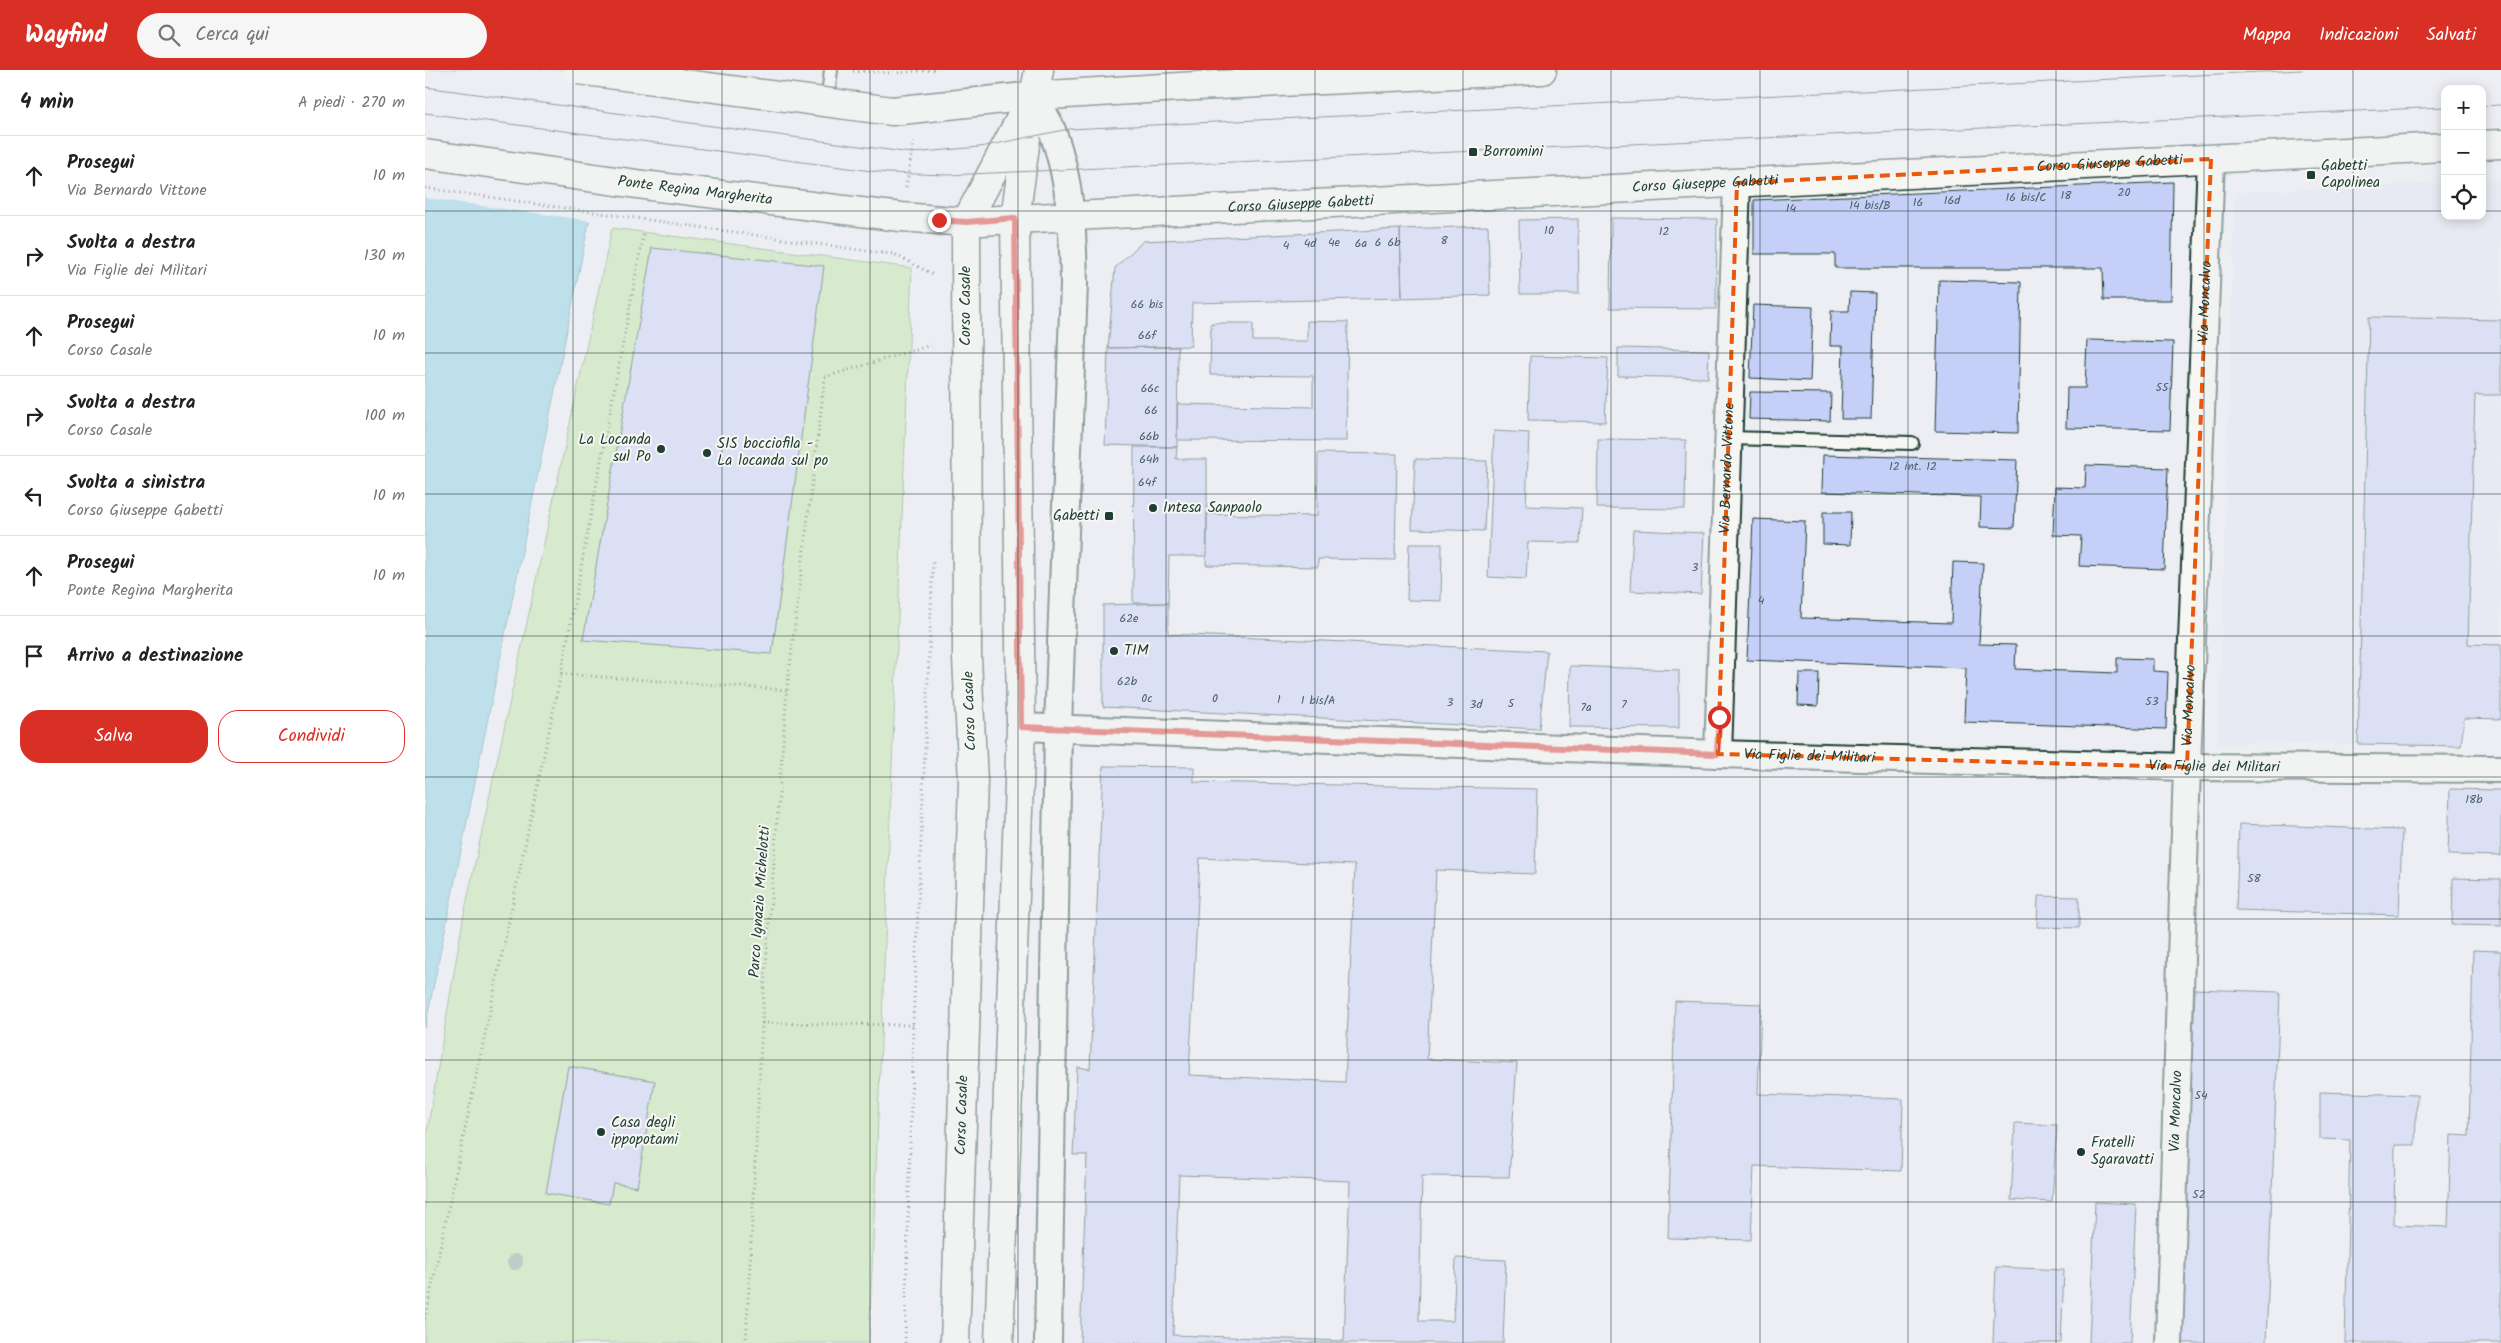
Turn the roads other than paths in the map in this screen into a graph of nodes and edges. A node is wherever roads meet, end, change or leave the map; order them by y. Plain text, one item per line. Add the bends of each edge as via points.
1 (578, 70) edge
2 (831, 70) edge
3 (1542, 70) edge
4 (1198, 78) edge
5 (1036, 83) edge
6 (827, 104) junction
7 (2501, 144) edge
8 (2486, 145) edge
9 (2441, 147) edge
10 (425, 154) edge
11 (2211, 159) junction
12 (1737, 183) junction
13 (1072, 216) junction
14 (1015, 218) junction
15 (966, 222) junction
16 (1728, 438) junction
17 (1912, 442) dead end
18 (1021, 727) junction
19 (1058, 727) junction
20 (1717, 754) junction
21 (2187, 767) junction
22 (2501, 769) edge
23 (955, 1343) edge
24 (999, 1343) edge
25 (1048, 1343) edge
26 (2169, 1343) edge

1 - 6 main road, bridge
2 - 6 lane
3 - 4 main road
4 - 5 main road
5 - 6 main road, bridge via 905,110
5 - 13 street via 1053,132
5 - 14 main road
5 - 15 main road, Corso Casale
7 - 8 main road
9 - 11 main road, Corso Giuseppe Gabetti
10 - 15 main road, Ponte Regina Margherita, bridge via 651,186
11 - 12 main road, Corso Giuseppe Gabetti
11 - 21 street, Via Moncalvo
12 - 13 main road, Corso Giuseppe Gabetti
12 - 16 street, Via Bernardo Vittone
13 - 14 main road, Corso Giuseppe Gabetti
13 - 19 street via 1074,284
14 - 15 main road, Corso Giuseppe Gabetti
14 - 18 main road
15 - 23 main road, Corso Casale via 967,658 973,782
16 - 17 lane
16 - 20 street, Via Bernardo Vittone
18 - 19 street
18 - 24 main road
19 - 20 street, Via Figlie dei Militari
19 - 25 street
20 - 21 street, Via Figlie dei Militari
21 - 22 street, Via Figlie dei Militari
21 - 26 street, Via Moncalvo

